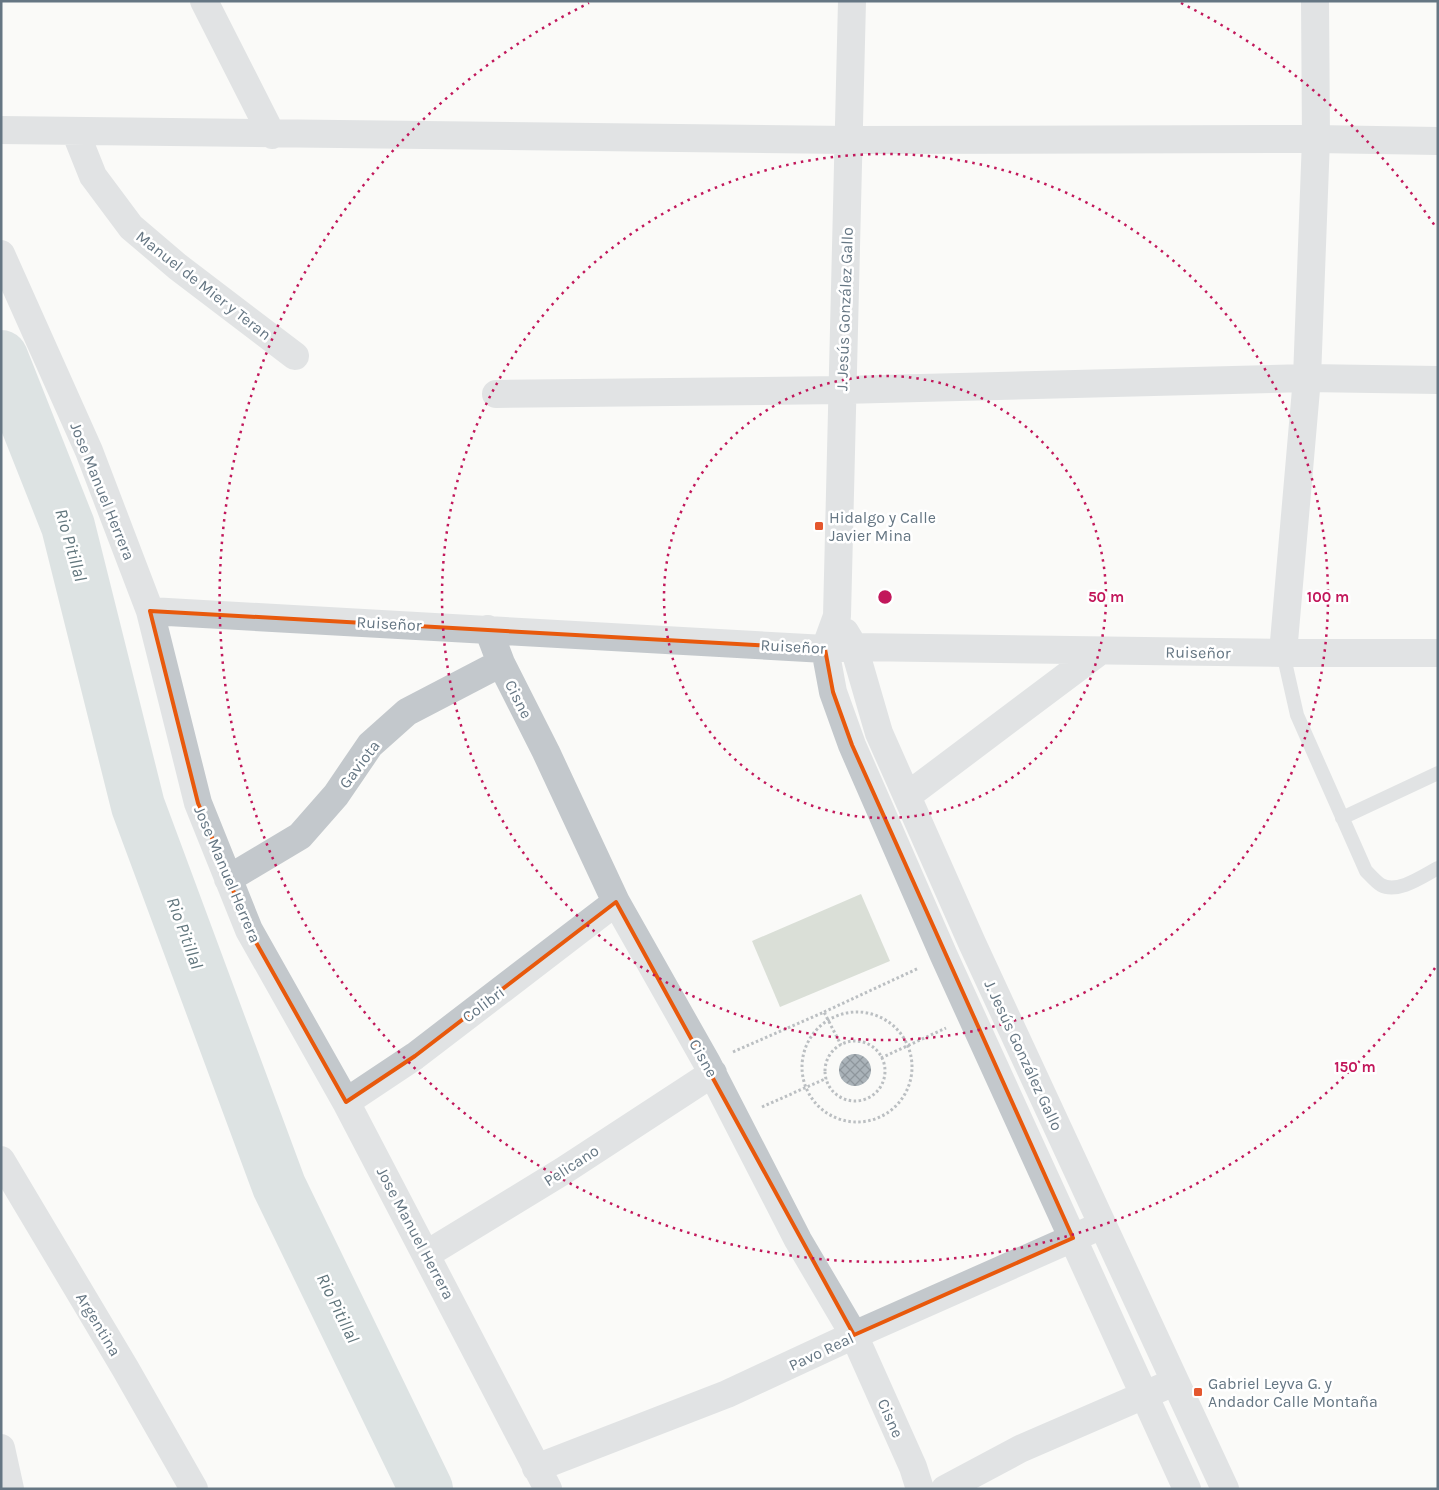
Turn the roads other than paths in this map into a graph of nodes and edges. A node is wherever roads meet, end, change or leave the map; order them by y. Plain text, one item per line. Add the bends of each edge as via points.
1 (204, 1) edge
2 (852, 1) edge
3 (1315, 1) edge
4 (1, 130) edge
5 (76, 132) junction
6 (272, 135) junction
7 (1316, 139) junction
8 (849, 140) junction
9 (1438, 141) edge
10 (1, 254) edge
11 (294, 356) dead end
12 (1307, 378) junction
13 (1438, 380) edge
14 (842, 390) junction
15 (496, 394) dead end
16 (150, 611) junction
17 (837, 616) junction
18 (488, 629) junction
19 (854, 647) junction
20 (825, 649) junction
21 (1100, 651) junction
22 (1283, 653) junction
23 (1438, 653) edge
24 (500, 663) junction
25 (1438, 773) edge
26 (907, 796) junction
27 (1342, 818) junction
28 (1438, 868) edge
29 (228, 879) junction
30 (616, 902) junction
31 (710, 1068) junction
32 (346, 1102) junction
33 (1, 1160) edge
34 (1103, 1225) junction
35 (1073, 1238) junction
36 (427, 1254) junction
37 (854, 1335) junction
38 (1176, 1382) junction
39 (1145, 1395) junction
40 (1, 1448) edge
41 (542, 1479) edge
42 (10, 1489) edge
43 (194, 1489) edge
44 (920, 1489) edge
45 (944, 1489) edge
46 (1187, 1489) edge
47 (1225, 1489) edge

1 - 6 street
2 - 8 street, J. Jesús González Gallo
3 - 7 street
4 - 5 street
5 - 6 street
5 - 11 street, Manuel de Mier y Teran via 93,176 131,227 178,268
6 - 8 street
7 - 8 street
7 - 9 street
7 - 12 street
8 - 14 street, J. Jesús González Gallo
10 - 16 street, Jose Manuel Herrera via 89,451
12 - 13 street
12 - 14 street
12 - 22 street
14 - 15 street
14 - 17 street, J. Jesús González Gallo
16 - 18 street, Ruiseñor
16 - 29 street, Jose Manuel Herrera via 198,803
17 - 19 street, J. Jesús González Gallo
17 - 20 street, J. Jesús González Gallo
18 - 20 street, Ruiseñor
18 - 24 street, Cisne
19 - 20 street, Ruiseñor
19 - 21 street, Ruiseñor
19 - 26 street, J. Jesús González Gallo via 879,733
20 - 35 street, J. Jesús González Gallo via 833,692 852,745
21 - 22 street, Ruiseñor
21 - 26 street
22 - 23 street, Ruiseñor
22 - 27 lane via 1297,715
24 - 29 street, Gaviota via 407,712 370,745 336,795 300,836
24 - 30 street, Cisne via 546,752
25 - 27 lane
26 - 34 street, J. Jesús González Gallo
27 - 28 lane via 1366,871 1382,886 1408,884
29 - 32 street, Jose Manuel Herrera via 249,930
30 - 31 street, Cisne
30 - 32 street, Colibri via 415,1056
31 - 36 street, Pelicano via 563,1171
31 - 37 street, Cisne via 798,1240
32 - 36 street, Jose Manuel Herrera
33 - 43 street, Argentina via 126,1368
34 - 35 street, Pavo Real
34 - 38 street, J. Jesús González Gallo
35 - 37 street, Pavo Real
35 - 39 street, J. Jesús González Gallo
36 - 41 street, Jose Manuel Herrera
37 - 41 street, Pavo Real
37 - 44 street, Cisne
38 - 39 street
38 - 47 street, J. Jesús González Gallo
39 - 45 street via 1020,1450
39 - 46 street, J. Jesús González Gallo
40 - 42 street

